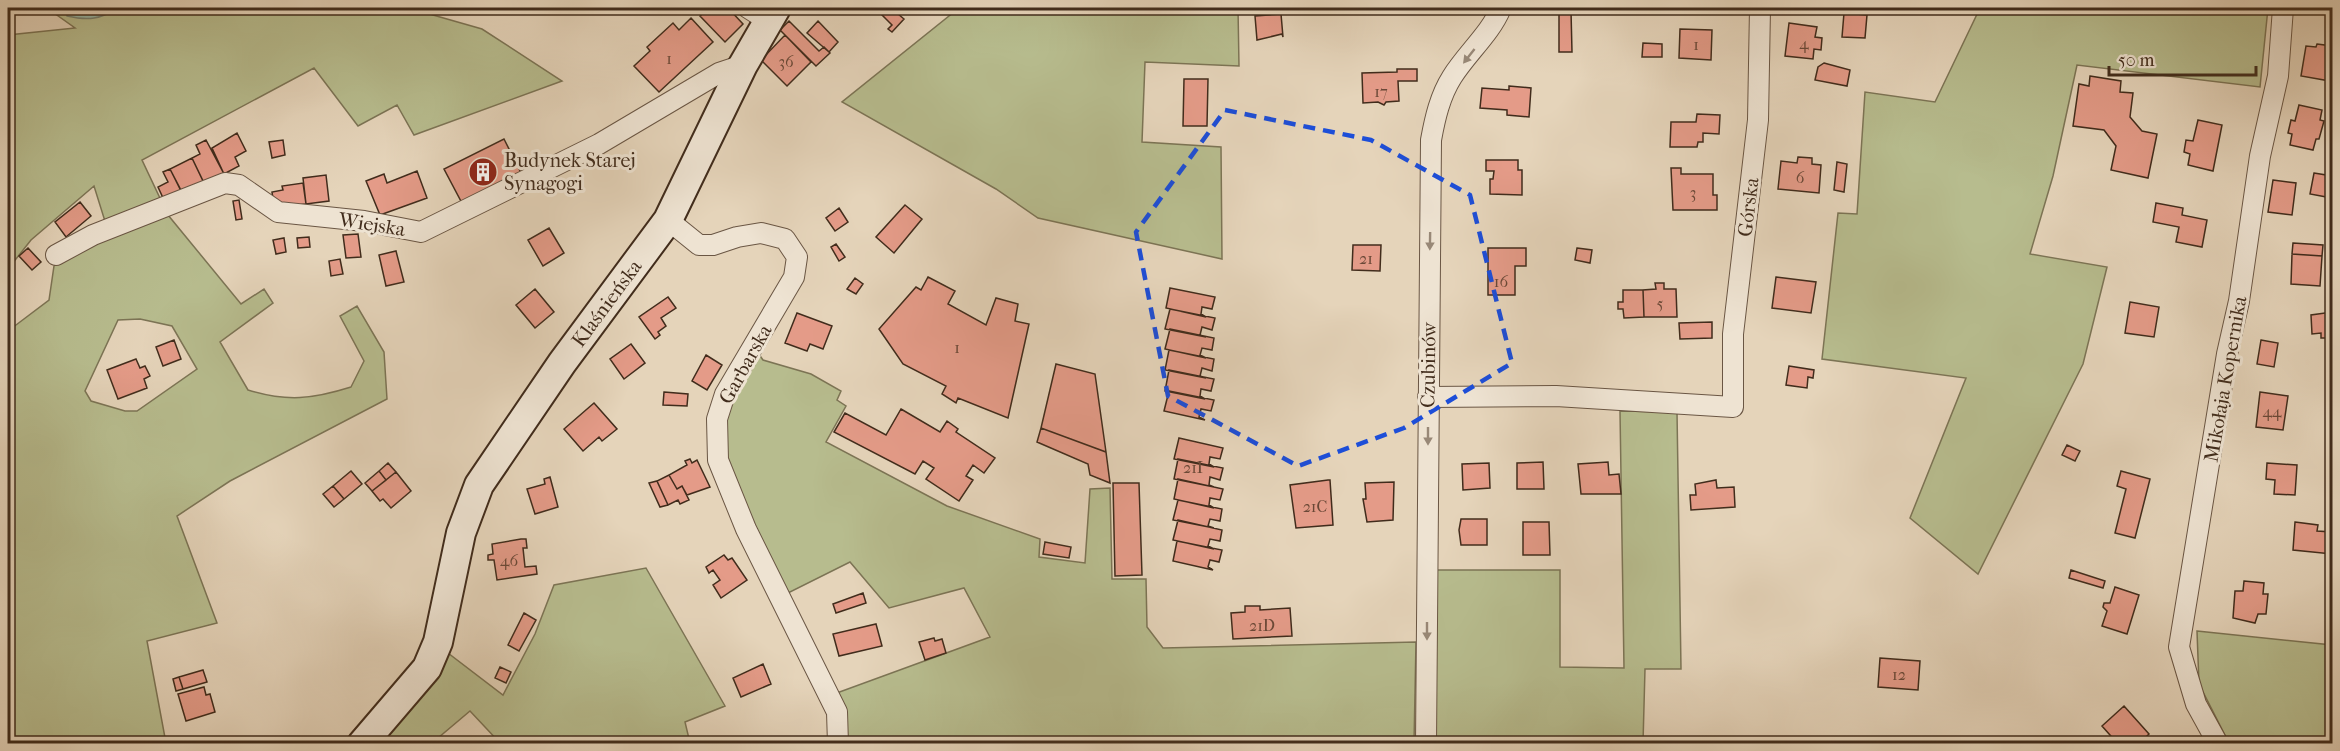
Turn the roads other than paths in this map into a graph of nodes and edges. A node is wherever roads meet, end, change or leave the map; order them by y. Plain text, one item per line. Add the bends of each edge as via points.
1 (1502, 8) edge
2 (1760, 8) edge
3 (2283, 8) edge
4 (763, 12) edge
5 (743, 65) junction
6 (668, 220) junction
7 (56, 255) dead end
8 (1428, 397) junction
9 (362, 744) edge
10 (838, 744) edge
11 (1426, 744) edge
12 (2218, 744) edge

1 -> 8 street, Czubinów via 1452,77 1438,106 1431,140
2 - 8 street, Górska via 1758,120 1733,334 1733,407 1556,396
3 - 12 street, Mikołaja Kopernika via 2278,76 2260,156 2179,646 2196,704
4 - 5 street, Klaśnieńska
5 - 6 street, Klaśnieńska
5 - 7 street, Wiejska via 719,73 599,144 421,232 278,212 239,185 225,183 93,235
6 - 9 street, Klaśnieńska via 562,363 479,485 461,533 438,642 427,668
6 - 10 street, Garbarska via 699,244 713,245 761,234 785,239 797,257 794,277 725,394 717,419 718,460 746,529 837,712
8 -> 11 street, Czubinów

